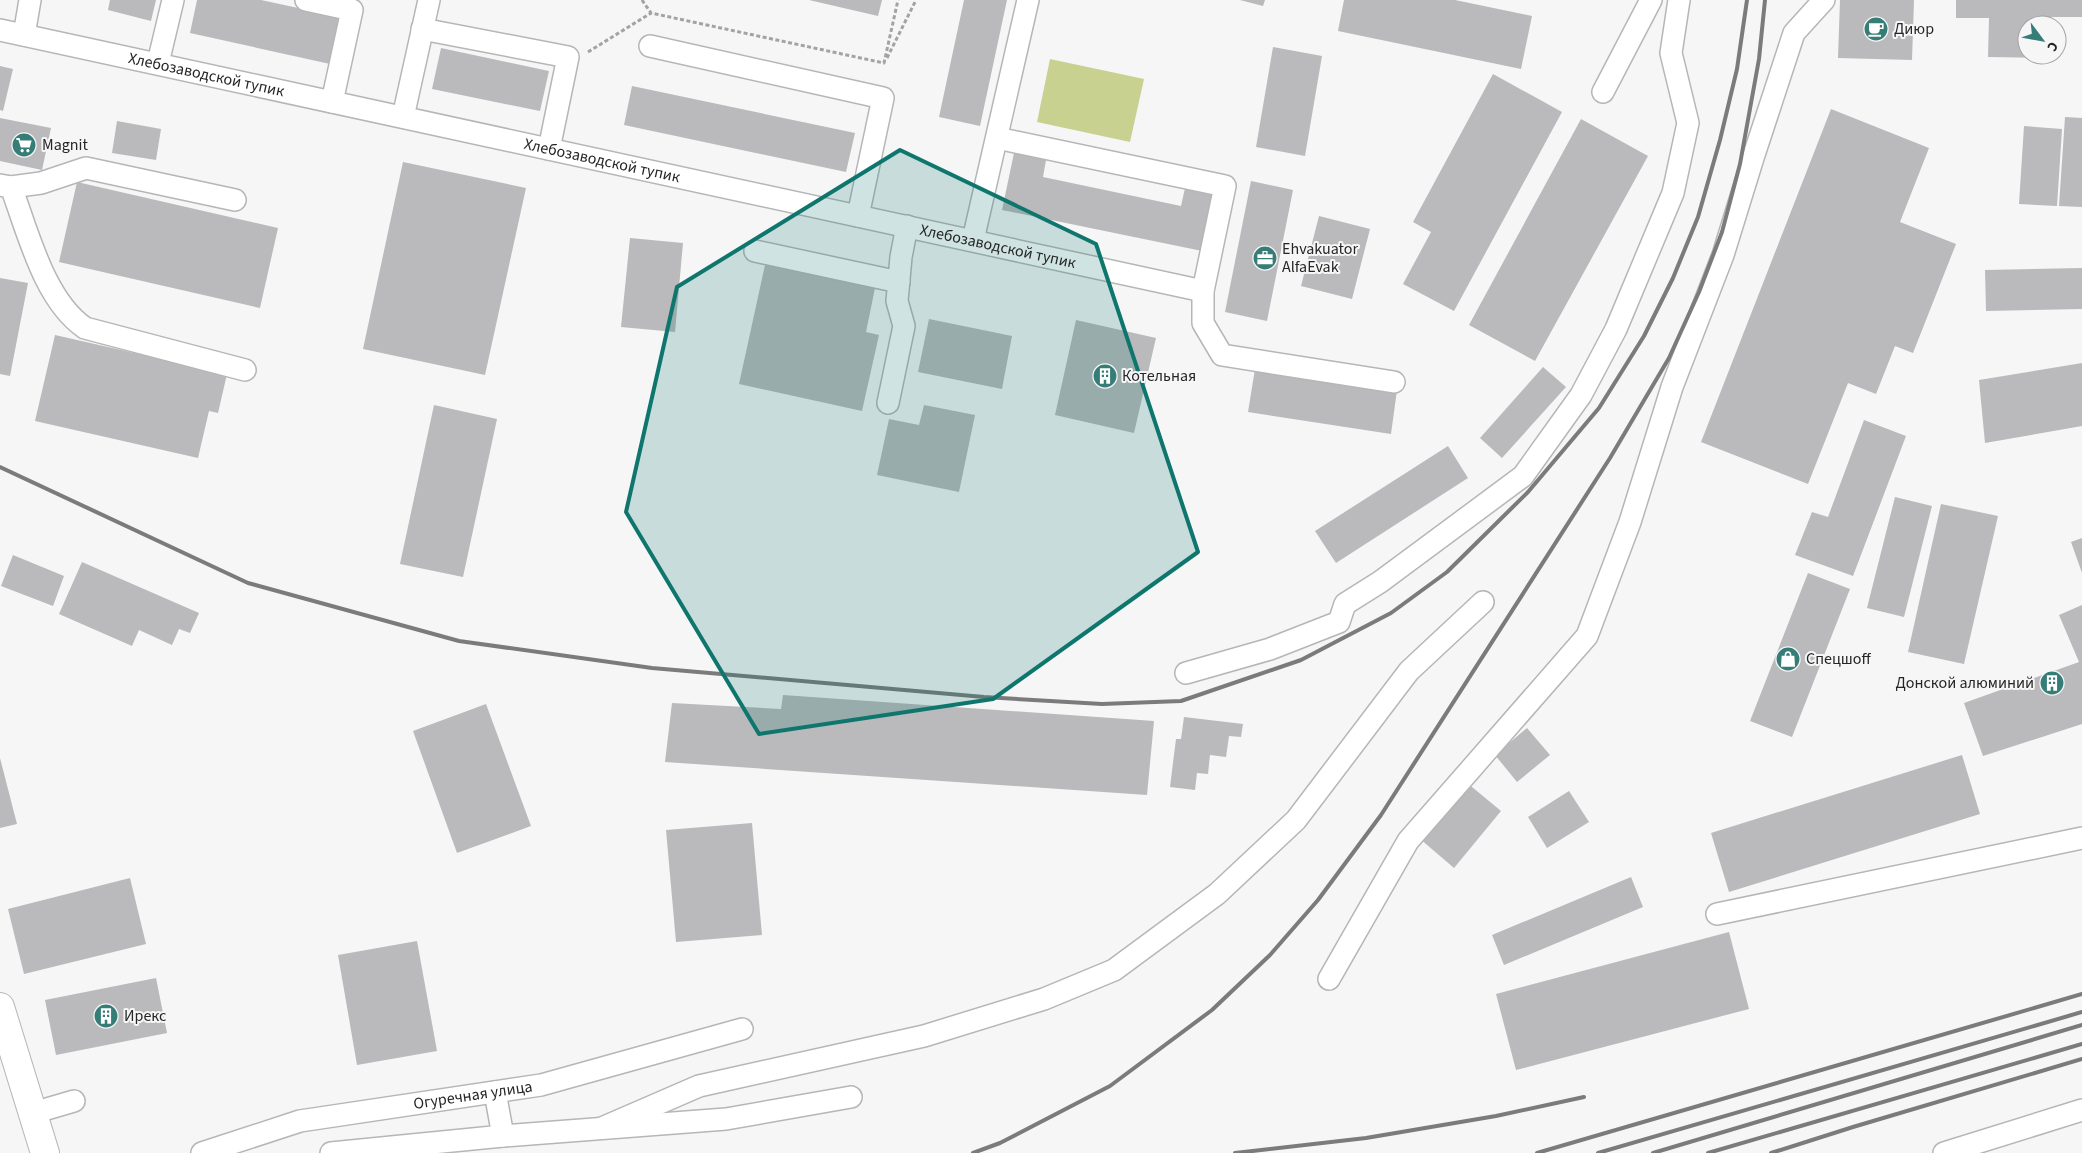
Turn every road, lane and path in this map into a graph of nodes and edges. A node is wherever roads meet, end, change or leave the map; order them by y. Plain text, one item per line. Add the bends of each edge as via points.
1 (30, 0) edge
2 (173, 0) edge
3 (306, 0) edge
4 (429, 0) edge
5 (642, 0) edge
6 (898, 0) edge
7 (916, 0) edge
8 (1028, 0) edge
9 (1650, 0) edge
10 (1679, 0) edge
11 (1824, 0) edge
12 (651, 13) junction
13 (422, 29) junction
14 (0, 30) edge
15 (24, 35) junction
16 (650, 46) dead end
17 (158, 63) junction
18 (884, 63) junction
19 (566, 65) junction
20 (1603, 92) dead end
21 (332, 102) junction
22 (403, 118) junction
23 (997, 138) junction
24 (549, 149) junction
25 (6, 186) edge
26 (235, 200) dead end
27 (858, 216) junction
28 (908, 226) junction
29 (973, 240) junction
30 (755, 250) dead end
31 (899, 282) junction
32 (1203, 291) junction
33 (245, 370) dead end
34 (1394, 382) dead end
35 (888, 403) dead end
36 (1483, 602) dead end
37 (1186, 673) dead end
38 (2082, 838) edge
39 (1717, 914) dead end
40 (1329, 979) dead end
41 (0, 1007) edge
42 (742, 1028) dead end
43 (495, 1092) junction
44 (851, 1097) dead end
45 (74, 1101) dead end
46 (2082, 1110) edge
47 (33, 1113) junction
48 (602, 1128) junction
49 (503, 1136) junction
50 (45, 1153) edge
51 (202, 1153) edge
52 (330, 1153) edge
53 (1944, 1153) edge

1 - 15 street
2 - 17 street
3 - 21 street via 352,10
4 - 13 street
5 - 12 path
6 - 18 path
7 - 18 path
8 - 23 street
9 - 20 street
10 - 37 street via 1672,53 1688,123 1673,193 1616,329 1582,394 1522,476 1380,582 1345,604 1339,622 1270,649
11 - 40 street via 1794,33 1723,255 1672,387 1630,522 1587,636 1408,841
12 - 18 path
12 - 19 path
13 - 19 street via 568,56
13 - 22 street
14 - 15 street, Хлебозаводской тупик
15 - 17 street, Хлебозаводской тупик
16 - 27 street via 883,98
17 - 21 street, Хлебозаводской тупик
19 - 24 street
21 - 22 street, Хлебозаводской тупик
22 - 24 street, Хлебозаводской тупик
23 - 29 street
23 - 32 street via 1225,186
24 - 27 street, Хлебозаводской тупик
25 - 26 street via 42,183 86,168
25 - 33 street via 48,286 73,320 84,328
27 - 28 street, Хлебозаводской тупик
28 - 29 street, Хлебозаводской тупик
28 - 31 street
29 - 32 street, Хлебозаводской тупик
30 - 31 street
31 - 35 street via 897,301 904,326
32 - 34 street via 1203,324 1222,355
36 - 48 street via 1409,671 1296,820 1217,894 1114,970 1044,1000 924,1036 699,1086
38 - 39 street
41 - 47 main road
42 - 43 street, Огуречная улица via 541,1085
43 - 49 street
43 - 51 street, Огуречная улица via 300,1121
44 - 48 street via 726,1119
45 - 47 street
46 - 53 street
47 - 50 main road
48 - 49 street
49 - 52 street

